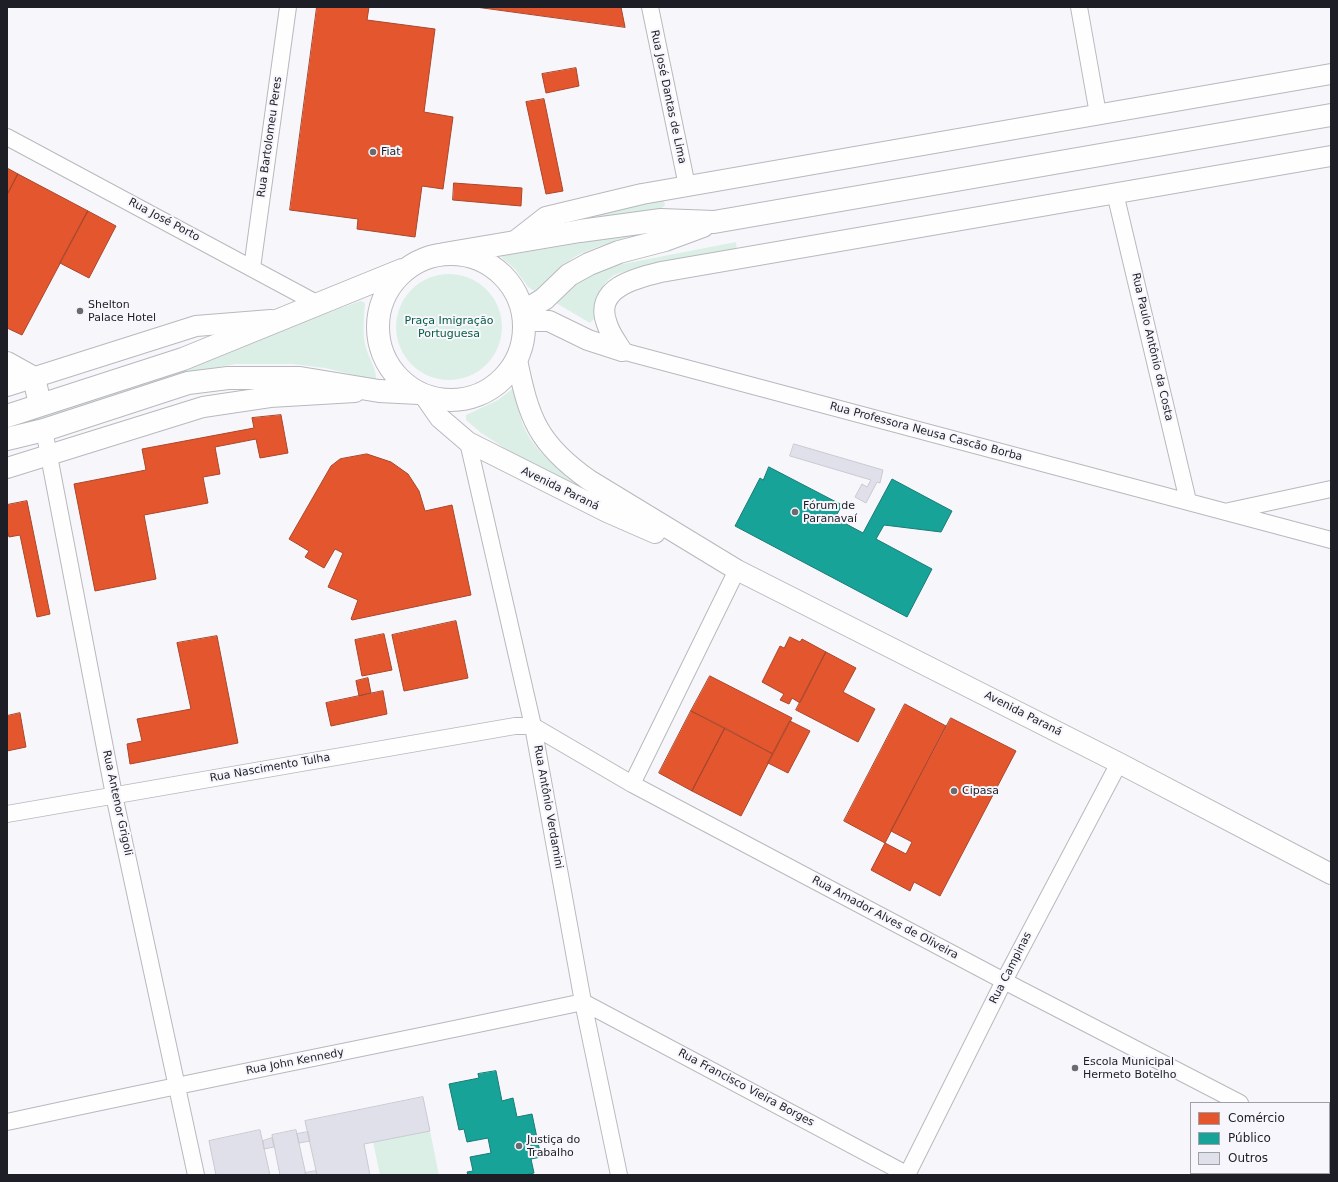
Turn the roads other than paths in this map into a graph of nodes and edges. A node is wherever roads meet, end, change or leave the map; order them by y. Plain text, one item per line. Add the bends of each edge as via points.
1 (288, 7) edge
2 (650, 7) edge
3 (1079, 7) edge
4 (1331, 74) edge
5 (1098, 114) junction
6 (1331, 115) edge
7 (7, 136) edge
8 (1331, 156) edge
9 (687, 186) junction
10 (1115, 193) junction
11 (714, 222) junction
12 (514, 242) junction
13 (444, 254) junction
14 (252, 268) junction
15 (407, 268) junction
16 (320, 305) junction
17 (524, 316) junction
18 (283, 320) junction
19 (622, 351) junction
20 (517, 360) junction
21 (7, 363) edge
22 (34, 378) junction
23 (7, 386) edge
24 (379, 391) junction
25 (421, 394) junction
26 (40, 404) junction
27 (7, 416) edge
28 (44, 430) junction
29 (7, 439) edge
30 (468, 442) junction
31 (49, 455) junction
32 (7, 468) edge
33 (1331, 489) edge
34 (1188, 502) junction
35 (1225, 511) junction
36 (1331, 540) edge
37 (714, 558) junction
38 (737, 570) junction
39 (533, 726) junction
40 (1119, 763) junction
41 (632, 784) junction
42 (114, 795) junction
43 (7, 814) edge
44 (1331, 874) edge
45 (1004, 981) junction
46 (583, 1002) junction
47 (176, 1085) junction
48 (1238, 1102) edge
49 (7, 1122) edge
50 (196, 1175) edge
51 (619, 1175) edge
52 (907, 1175) edge

1 - 14 street, Rua Bartolomeu Peres
2 - 9 street, Rua José Dantas de Lima
3 - 5 street
4 - 5 street
5 - 9 street
6 - 11 main road
7 - 14 street, Rua José Porto
8 - 10 street
9 - 12 street via 546,217
10 - 19 street via 661,272 634,279 619,285 606,302 606,323
10 - 34 street, Rua Paulo Antônio da Costa
11 - 12 main road via 661,220
11 - 17 main road via 589,264 568,276
12 - 13 main road
13 - 15 main road via 423,259
13 - 17 main road via 465,255 485,262 502,275 516,292
14 - 16 street, Rua José Porto
15 - 16 main road
15 - 25 main road via 393,281 384,297 378,315 378,334 382,352 390,369
16 - 18 main road
17 - 19 street, Rua Professora Neusa Cascão Borba via 548,321 588,340
17 - 20 main road via 524,339
18 - 22 street via 196,326
18 - 26 main road via 183,359
19 - 34 street, Rua Professora Neusa Cascão Borba
20 - 25 main road via 498,384 470,398 447,400
20 - 37 street, Avenida Paraná via 527,405 537,427 549,446 566,464
21 - 22 main road
22 - 23 street
22 - 26 main road
24 - 25 main road
24 - 28 main road via 300,378 228,378 188,383
24 - 31 street via 270,398 202,407
25 - 30 street, Avenida Paraná via 440,418
26 - 27 main road
28 - 29 main road
28 - 31 street, Rua Antenor Grigoli
30 - 37 street, Avenida Paraná via 607,512
30 - 39 street, Rua Antônio Verdamini
31 - 32 street
31 - 42 street, Rua Antenor Grigoli
33 - 35 street
34 - 35 street, Rua Professora Neusa Cascão Borba
35 - 36 street, Rua Professora Neusa Cascão Borba
37 - 38 street, Avenida Paraná
38 - 40 street, Avenida Paraná
38 - 41 street
39 - 41 street, Rua Amador Alves de Oliveira
39 - 42 street, Rua Nascimento Tulha via 515,726
39 - 46 street, Rua Antônio Verdamini
40 - 44 street, Avenida Paraná
40 - 45 street, Rua Campinas
41 - 45 street, Rua Amador Alves de Oliveira
42 - 43 street, Rua Nascimento Tulha
42 - 47 street, Rua Antenor Grigoli
45 - 48 street, Rua Amador Alves de Oliveira
45 - 52 street, Rua Campinas
46 - 47 street, Rua John Kennedy
46 - 51 street, Rua Antônio Verdamini
46 - 52 street, Rua Francisco Vieira Borges
47 - 49 street, Rua John Kennedy
47 - 50 street, Rua Antenor Grigoli

